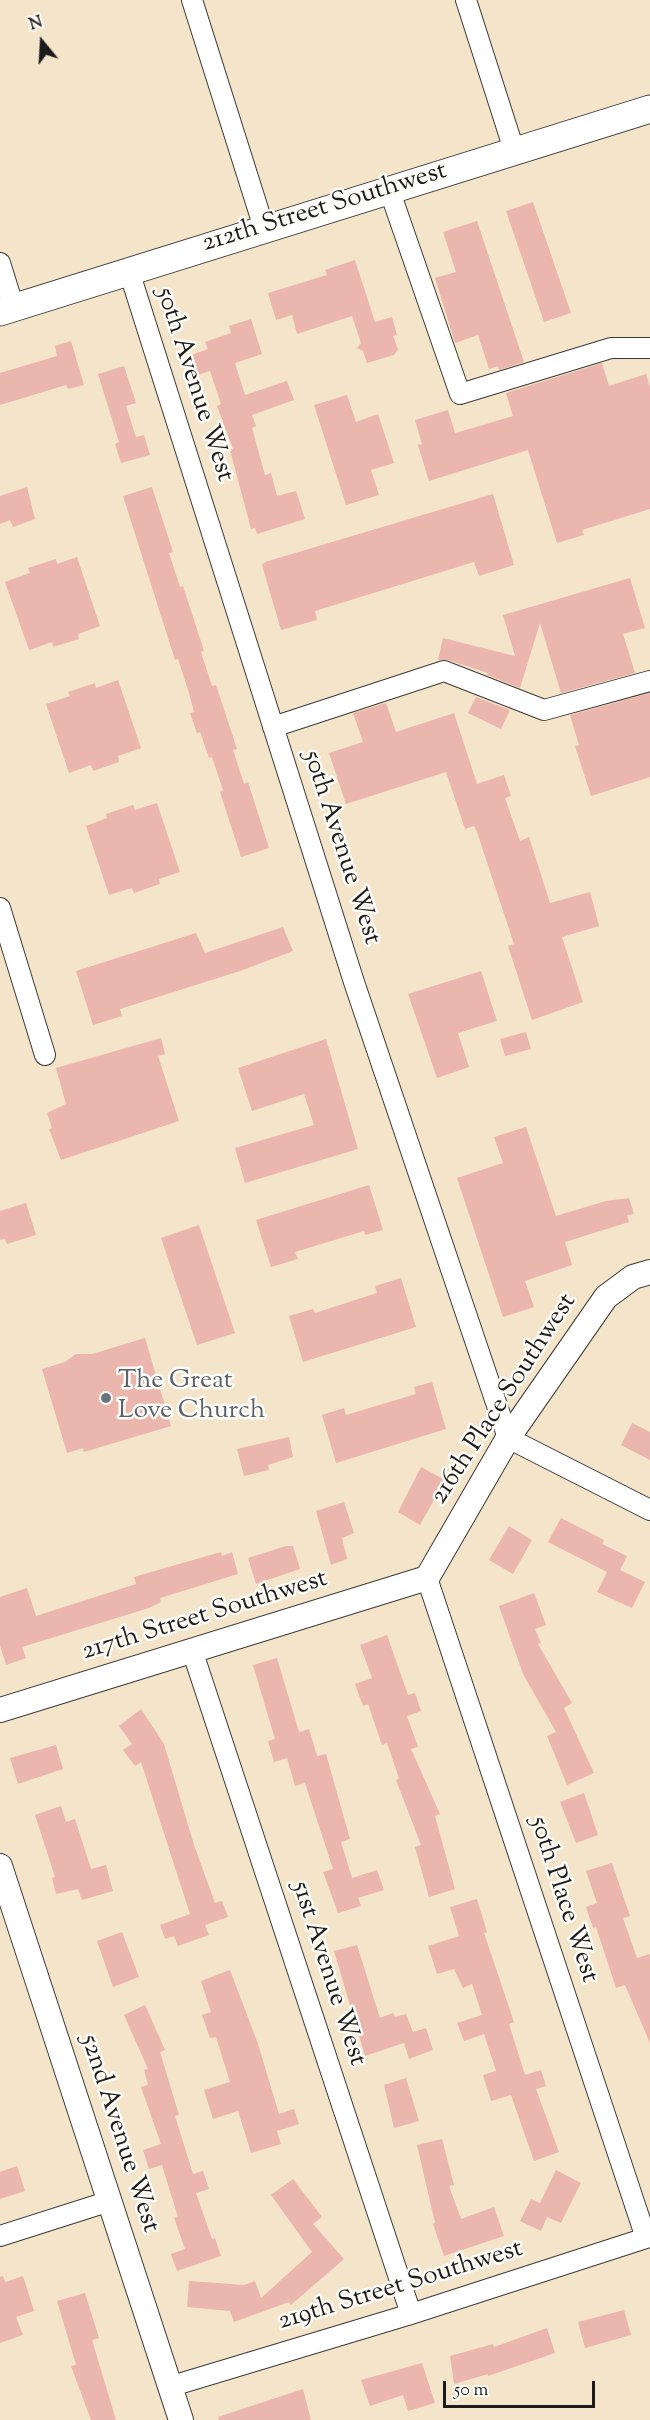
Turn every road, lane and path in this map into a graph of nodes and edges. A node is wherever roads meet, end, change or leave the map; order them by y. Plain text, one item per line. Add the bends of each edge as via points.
1 (192, 0) edge
2 (466, 0) edge
3 (650, 109) edge
4 (514, 150) junction
5 (390, 189) junction
6 (264, 228) junction
7 (0, 263) edge
8 (129, 271) junction
9 (7, 310) edge
10 (650, 348) edge
11 (650, 681) edge
12 (273, 727) junction
13 (0, 908) edge
14 (45, 1055) dead end
15 (650, 1272) edge
16 (508, 1438) junction
17 (650, 1510) edge
18 (427, 1578) junction
19 (192, 1650) junction
20 (0, 1710) edge
21 (0, 1866) edge
22 (110, 2201) junction
23 (0, 2236) edge
24 (646, 2238) joint
25 (411, 2314) junction
26 (172, 2386) junction
27 (182, 2420) edge

1 - 6 street
2 - 4 street
3 - 4 main road, 212th Street Southwest
4 - 5 main road, 212th Street Southwest
5 - 6 main road, 212th Street Southwest
5 - 10 street via 460,394 611,348
6 - 8 main road, 212th Street Southwest
7 - 9 street
8 - 9 main road, 212th Street Southwest
8 - 12 street, 50th Avenue West
11 - 12 street via 544,710 444,671
12 - 16 street, 50th Avenue West via 354,982
13 - 14 street
15 - 16 street, 216th Place Southwest via 633,1277 606,1297
16 - 17 street
16 - 18 street, 216th Place Southwest
18 - 19 street, 217th Street Southwest
18 - 24 street, 50th Place West
19 - 20 street, 217th Street Southwest
19 - 25 street, 51st Avenue West
21 - 22 street, 52nd Avenue West
22 - 23 street
22 - 26 street, 52nd Avenue West
24 - 25 street, 219th Street Southwest
25 - 26 street, 219th Street Southwest
26 - 27 street, 52nd Avenue West

